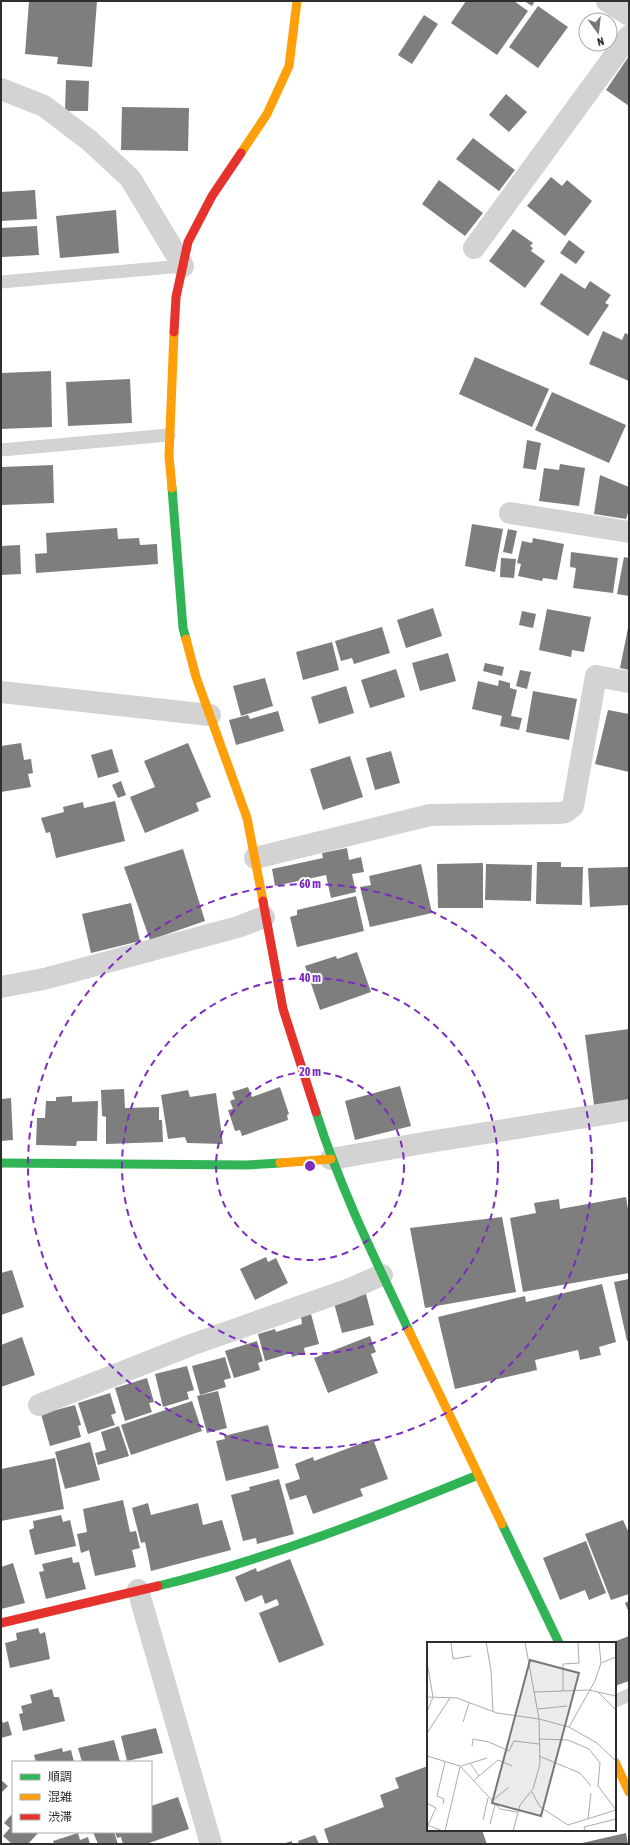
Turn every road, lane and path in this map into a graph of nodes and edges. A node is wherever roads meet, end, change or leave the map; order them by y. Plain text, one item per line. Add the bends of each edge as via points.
1 (298, 1) edge
2 (607, 1) edge
3 (629, 15) edge
4 (629, 36) edge
5 (1, 88) edge
6 (474, 248) dead end
7 (183, 266) junction
8 (1, 282) edge
9 (169, 435) junction
10 (1, 450) edge
11 (510, 513) dead end
12 (629, 532) edge
13 (629, 682) edge
14 (1, 692) edge
15 (210, 715) junction
16 (255, 858) junction
17 (264, 917) junction
18 (1, 987) edge
19 (629, 1110) edge
20 (331, 1159) junction
21 (1, 1163) edge
22 (382, 1275) junction
23 (39, 1405) dead end
24 (478, 1475) junction
25 (138, 1590) junction
26 (1, 1623) edge
27 (558, 1642) edge
28 (629, 1695) edge
29 (616, 1700) edge
30 (616, 1764) edge
31 (629, 1792) edge
32 (211, 1844) edge

1 - 7 street via 289,66 267,114 212,196 188,242
2 - 3 street
4 - 6 street
5 - 7 street via 44,106 90,141 130,178
7 - 8 lane
7 - 9 street via 176,297
9 - 10 lane
9 - 15 street via 184,628 196,677
11 - 12 street
13 - 16 street via 596,676 573,806 566,812 430,815
14 - 15 street
15 - 16 street via 247,818
16 - 17 street
17 - 18 street via 238,927 44,980
17 - 20 street via 283,1009
19 - 20 street
20 - 21 street via 247,1165
20 - 22 street
22 - 23 street via 347,1290 191,1345
22 - 24 street
24 - 25 street via 273,1553 164,1585
24 - 27 street
25 - 26 street
25 - 32 street
28 - 29 lane
30 - 31 street

